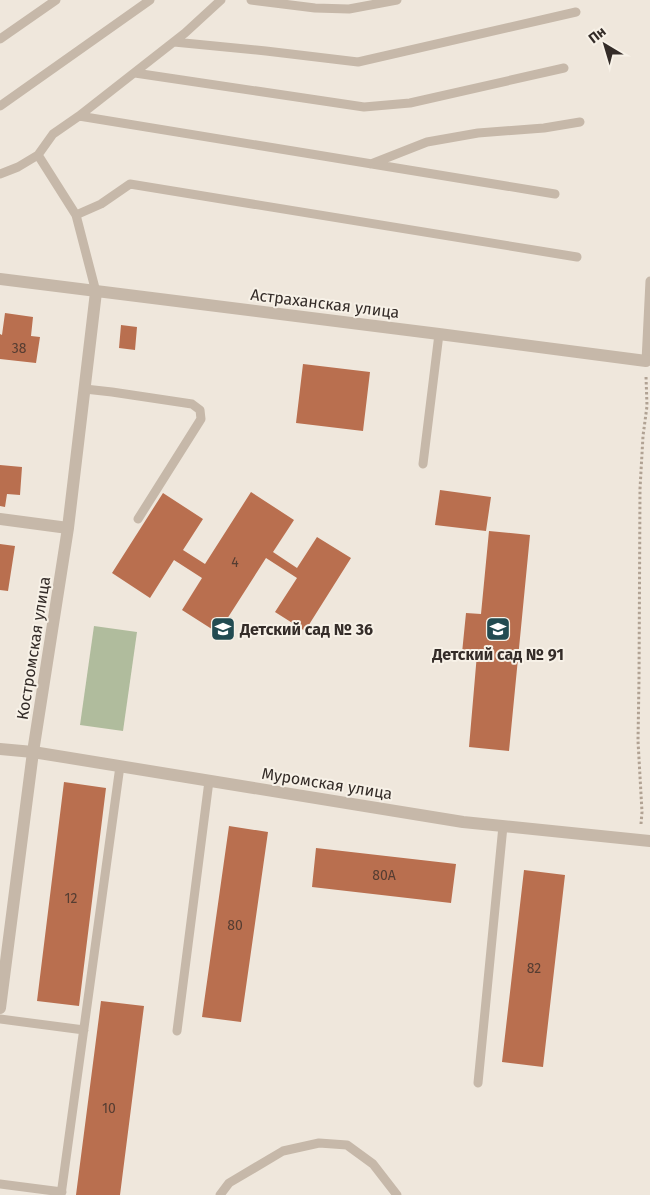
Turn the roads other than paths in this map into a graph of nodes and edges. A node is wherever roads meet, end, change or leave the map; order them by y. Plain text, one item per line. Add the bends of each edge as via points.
1 (56, 0) edge
2 (150, 0) edge
3 (221, 0) edge
4 (251, 0) edge
5 (397, 0) edge
6 (576, 12) dead end
7 (0, 39) edge
8 (174, 42) junction
9 (564, 68) dead end
10 (134, 72) junction
11 (0, 106) edge
12 (78, 116) junction
13 (580, 122) dead end
14 (38, 155) junction
15 (370, 164) junction
16 (0, 174) edge
17 (555, 194) dead end
18 (76, 215) junction
19 (576, 257) dead end
20 (0, 280) edge
21 (650, 281) edge
22 (96, 292) junction
23 (439, 334) junction
24 (646, 361) joint
25 (85, 389) junction
26 (423, 464) dead end
27 (0, 519) edge
28 (138, 519) dead end
29 (68, 528) junction
30 (0, 749) edge
31 (33, 752) junction
32 (120, 766) junction
33 (209, 781) junction
34 (503, 826) junction
35 (645, 840) edge
36 (0, 1008) edge
37 (0, 1019) edge
38 (84, 1030) junction
39 (177, 1031) dead end
40 (478, 1083) dead end
41 (0, 1184) edge
42 (62, 1193) edge
43 (220, 1195) edge
44 (397, 1195) edge

1 - 7 lane
2 - 11 lane
3 - 8 lane
4 - 5 lane via 340,9
6 - 8 lane via 358,62
8 - 10 lane
9 - 10 lane via 410,103 364,107
10 - 12 lane
12 - 14 lane via 54,134
12 - 15 lane
13 - 15 lane via 427,142
14 - 16 lane
14 - 18 lane
15 - 17 lane
18 - 19 lane via 101,204 130,184
18 - 22 lane
20 - 22 street, Астраханская улица
21 - 24 lane
22 - 23 street, Астраханская улица
22 - 25 street, Костромская улица
23 - 24 street, Астраханская улица
23 - 26 lane
25 - 28 lane via 192,404 200,410 200,419
25 - 29 street, Костромская улица
27 - 29 street
29 - 31 street, Костромская улица
30 - 31 street, Муромская улица
31 - 32 street, Муромская улица
31 - 36 street, Костромская улица
32 - 33 street, Муромская улица
32 - 38 lane
33 - 34 street, Муромская улица
33 - 39 lane
34 - 35 street, Муромская улица
34 - 40 lane
37 - 38 lane
38 - 42 lane
41 - 42 lane
43 - 44 lane via 229,1183 283,1151 319,1143 347,1146 373,1164

